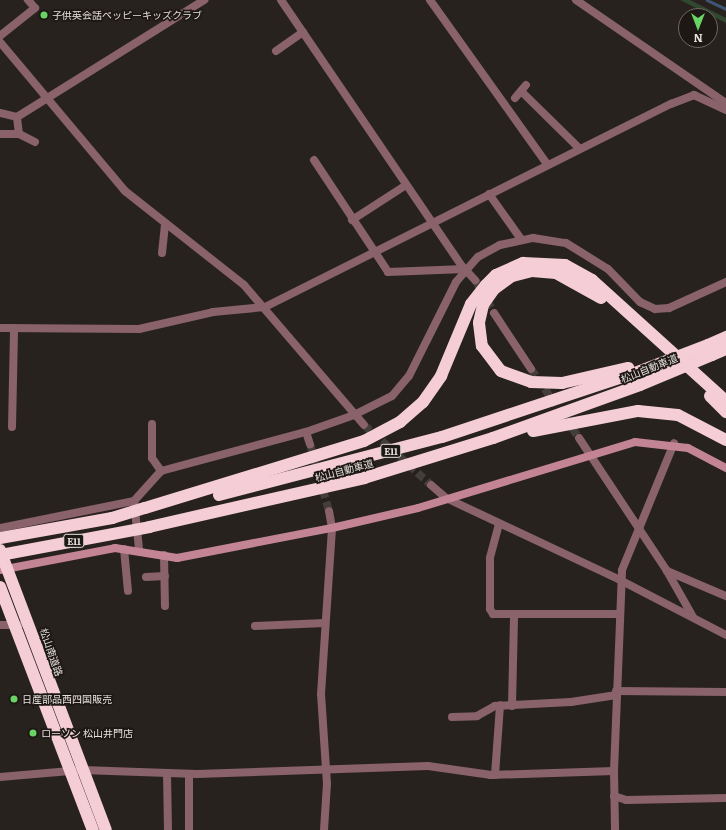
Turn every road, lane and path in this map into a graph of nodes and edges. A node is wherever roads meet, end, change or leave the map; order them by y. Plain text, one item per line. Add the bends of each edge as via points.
1 (28, 0) edge
2 (204, 0) edge
3 (282, 0) edge
4 (430, 0) edge
5 (576, 0) edge
6 (303, 32) junction
7 (0, 36) edge
8 (0, 42) edge
9 (276, 51) dead end
10 (45, 96) junction
11 (515, 98) dead end
12 (726, 103) edge
13 (726, 110) edge
14 (0, 113) edge
15 (17, 117) junction
16 (0, 134) edge
17 (19, 134) junction
18 (35, 142) dead end
19 (579, 148) junction
20 (314, 160) dead end
21 (547, 164) junction
22 (406, 184) junction
23 (489, 194) junction
24 (352, 220) junction
25 (432, 222) junction
26 (165, 224) junction
27 (521, 240) junction
28 (374, 252) junction
29 (162, 253) dead end
30 (465, 269) junction
31 (475, 280) tunnel mouth
32 (726, 282) edge
33 (265, 307) junction
34 (494, 314) tunnel mouth
35 (0, 328) edge
36 (14, 328) junction
37 (726, 337) edge
38 (726, 349) edge
39 (696, 350) junction
40 (710, 350) junction
41 (531, 369) tunnel mouth
42 (630, 371) junction
43 (726, 401) edge
44 (726, 412) edge
45 (354, 415) junction
46 (152, 424) dead end
47 (364, 425) tunnel mouth
48 (12, 427) dead end
49 (306, 432) junction
50 (493, 438) junction
51 (579, 438) tunnel mouth
52 (726, 440) edge
53 (310, 444) tunnel mouth
54 (674, 444) junction
55 (588, 455) junction
56 (726, 468) edge
57 (161, 471) junction
58 (431, 485) tunnel mouth
59 (446, 498) junction
60 (134, 501) junction
61 (145, 510) junction
62 (330, 511) tunnel mouth
63 (499, 524) junction
64 (0, 528) edge
65 (332, 528) junction
66 (638, 528) junction
67 (0, 538) edge
68 (124, 549) junction
69 (139, 549) junction
70 (0, 550) edge
71 (0, 555) edge
72 (164, 556) junction
73 (4, 569) edge
74 (668, 571) junction
75 (146, 576) dead end
76 (165, 576) junction
77 (620, 580) junction
78 (0, 587) edge
79 (128, 591) dead end
80 (726, 596) edge
81 (165, 606) dead end
82 (618, 614) junction
83 (514, 615) junction
84 (692, 617) junction
85 (325, 623) junction
86 (29, 624) junction
87 (0, 625) edge
88 (14, 625) junction
89 (255, 626) dead end
90 (726, 635) edge
91 (726, 692) edge
92 (616, 693) junction
93 (500, 705) junction
94 (512, 706) junction
95 (452, 716) dead end
96 (327, 771) junction
97 (614, 771) junction
98 (77, 772) junction
99 (167, 773) junction
100 (189, 774) junction
101 (494, 775) junction
102 (0, 777) edge
103 (614, 796) junction
104 (726, 798) edge
105 (93, 830) edge
106 (106, 830) edge
107 (168, 830) edge
108 (189, 830) edge
109 (324, 830) edge
110 (615, 830) edge

1 - 7 street via 35,8
2 - 10 street
3 - 6 street
4 - 21 street
5 - 12 street
6 - 9 street
6 - 22 street
8 - 10 street
10 - 15 street
10 - 26 street via 125,192
11 - 19 street via 524,88
13 - 19 street via 694,95
14 - 15 street
15 - 17 street
16 - 17 street
17 - 18 street
19 - 21 street
20 - 24 street
21 - 23 street
22 - 24 street
22 - 25 street
23 - 25 street
23 - 27 street
24 - 28 street
25 - 28 street
25 - 30 street
26 - 29 street
26 - 33 street via 218,263
27 - 30 street via 492,249
27 - 32 street via 554,239 586,254 608,269 640,302 655,309 669,308
28 - 30 street via 388,272
28 - 33 street
30 - 31 street
30 - 45 street via 446,299 409,376 392,396
33 - 36 street via 213,312 139,329
33 - 45 street
34 - 41 street
35 - 36 street
36 - 48 street
37 - 40 highway, 松山自動車道
38 - 40 highway, 松山自動車道
39 - 40 highway, 松山自動車道, bridge
39 - 42 highway, bridge
39 - 42 highway, 松山自動車道 / E11, bridge
40 - 50 highway, 松山自動車道 / E11, bridge via 684,367 640,385
42 - 44 highway via 562,383 517,379 493,364 482,346 479,323 483,305 503,281 523,272 542,270 570,278 603,299
42 - 61 highway, 松山自動車道 / E11 via 392,451 291,479
43 - 61 highway via 592,280 565,265 523,263 496,275 476,298 441,376 423,402 400,422 364,441
45 - 47 street
45 - 49 street
46 - 57 street via 152,458
49 - 53 street
49 - 57 street
50 - 52 highway via 638,411 678,415
50 - 71 highway, 松山自動車道 / E11, bridge via 364,478 148,527
51 - 55 street
54 - 55 street via 635,442
54 - 56 street via 703,454
54 - 66 street
55 - 59 street
55 - 66 street
57 - 60 street
58 - 59 street
59 - 63 street
59 - 65 street
60 - 64 street
60 - 69 street
61 - 67 highway, E11, bridge
62 - 65 street
63 - 77 street
63 - 83 street via 490,558 490,609 493,614
65 - 72 street via 178,558
65 - 85 street
66 - 74 street
66 - 77 street
68 - 69 street
68 - 73 street
68 - 79 street
69 - 72 street
70 - 73 highway, 松山南道路
72 - 76 street
73 - 86 highway, 松山南道路
74 - 80 street
74 - 84 street
75 - 76 street
76 - 81 street
77 - 82 street
77 - 84 street
78 - 88 highway, 松山南道路
82 - 83 street
82 - 92 street
83 - 94 street
84 - 90 street
85 - 89 street
85 - 96 street via 321,694
86 - 88 street
86 - 98 highway, 松山南道路
87 - 88 street
88 - 98 highway, 松山南道路
91 - 92 street
92 - 94 street
92 - 97 street
93 - 94 street
93 - 95 street via 477,716
93 - 101 street
96 - 100 street
96 - 101 street via 428,766
96 - 109 street
97 - 101 street
97 - 103 street
98 - 99 street
98 - 102 street
98 - 105 highway, 松山南道路
98 - 106 highway, 松山南道路
99 - 100 street
99 - 107 street
100 - 108 street
103 - 104 street via 626,800
103 - 110 street

